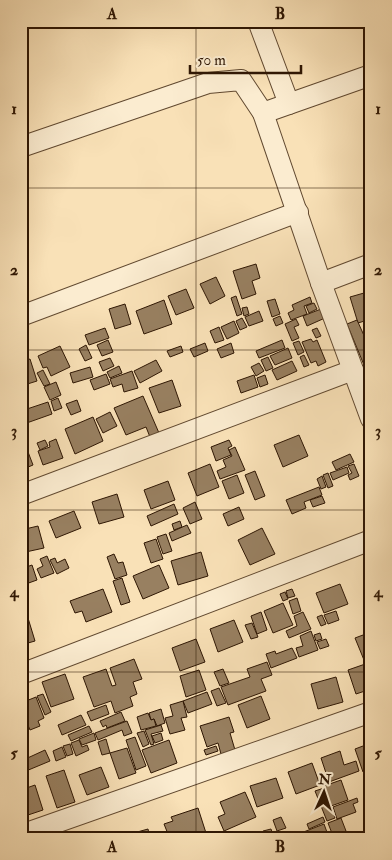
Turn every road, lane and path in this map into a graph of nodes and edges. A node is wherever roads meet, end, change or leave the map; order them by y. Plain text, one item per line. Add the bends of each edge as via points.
1 (258, 21) edge
2 (371, 75) edge
3 (289, 104) junction
4 (263, 113) junction
5 (21, 147) edge
6 (298, 212) junction
7 (371, 264) edge
8 (321, 284) junction
9 (21, 316) edge
10 (353, 370) junction
11 (371, 419) edge
12 (21, 495) edge
13 (371, 540) edge
14 (21, 674) edge
15 (371, 712) edge
16 (21, 835) edge

1 - 3 street
2 - 3 street
3 - 4 street
4 - 5 street via 241,80 208,82
4 - 6 street
6 - 8 street
6 - 9 street
7 - 8 street
8 - 10 street
10 - 11 street
10 - 12 street
13 - 14 street
15 - 16 street

